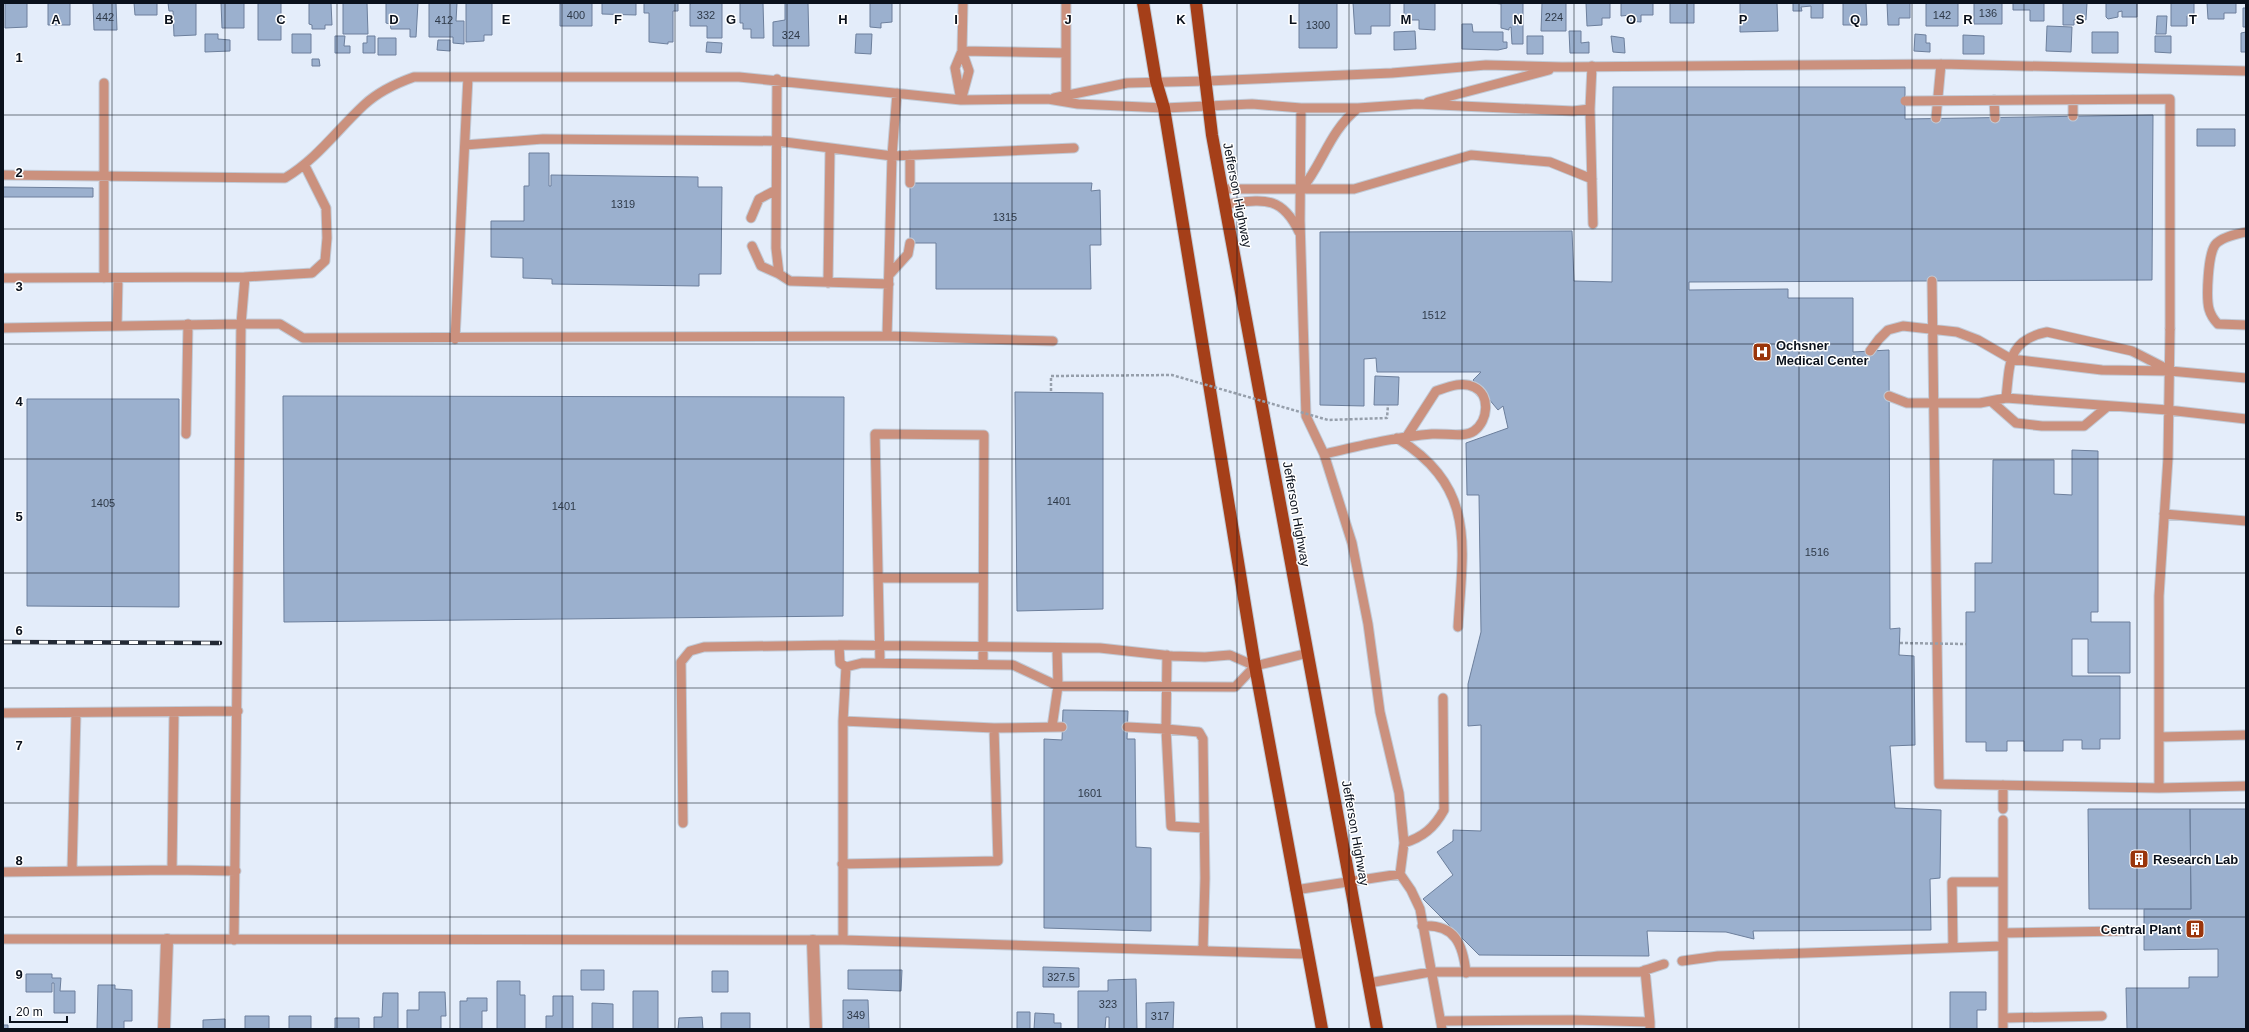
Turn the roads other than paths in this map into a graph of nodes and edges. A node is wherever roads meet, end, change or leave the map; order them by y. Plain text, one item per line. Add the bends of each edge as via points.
1 (963, 3) edge
2 (1066, 3) edge
3 (1143, 3) edge
4 (1196, 3) edge
5 (962, 51) junction
6 (1066, 53) junction
7 (1941, 64) junction
8 (1592, 66) junction
9 (1562, 67) junction
10 (2246, 71) edge
11 (468, 77) junction
12 (777, 79) junction
13 (1207, 81) junction
14 (1156, 82) junction
15 (104, 83) dead end
16 (897, 93) junction
17 (1066, 95) junction
18 (1048, 99) junction
19 (961, 100) junction
20 (1994, 100) junction
21 (2073, 100) junction
22 (1905, 101) dead end
23 (1209, 104) junction
24 (1417, 104) junction
25 (1164, 108) junction
26 (1301, 108) junction
27 (1358, 108) junction
28 (1590, 109) junction
29 (2073, 116) dead end
30 (1936, 118) dead end
31 (1995, 118) dead end
32 (777, 140) junction
33 (465, 145) junction
34 (830, 148) junction
35 (1074, 148) dead end
36 (910, 155) junction
37 (892, 156) junction
38 (305, 166) junction
39 (3, 174) edge
40 (104, 176) junction
41 (1592, 180) junction
42 (910, 183) dead end
43 (1222, 189) junction
44 (776, 190) junction
45 (1301, 190) junction
46 (1226, 204) junction
47 (751, 218) dead end
48 (1593, 224) dead end
49 (2246, 232) edge
50 (1301, 235) junction
51 (910, 243) dead end
52 (752, 246) dead end
53 (779, 274) junction
54 (245, 277) junction
55 (3, 278) edge
56 (104, 278) junction
57 (118, 278) junction
58 (889, 280) junction
59 (1932, 281) dead end
60 (828, 283) junction
61 (188, 324) junction
62 (242, 324) junction
63 (117, 325) junction
64 (2246, 325) edge
65 (3, 328) edge
66 (1933, 329) junction
67 (888, 336) junction
68 (455, 339) junction
69 (1053, 341) dead end
70 (1870, 351) dead end
71 (2011, 359) junction
72 (2170, 371) junction
73 (2246, 378) edge
74 (1889, 396) dead end
75 (2006, 398) junction
76 (1991, 401) junction
77 (1933, 402) junction
78 (2108, 406) junction
79 (2168, 410) junction
80 (2246, 419) edge
81 (186, 434) dead end
82 (1407, 436) junction
83 (1397, 438) junction
84 (1324, 454) junction
85 (2164, 514) junction
86 (2246, 521) edge
87 (878, 578) junction
88 (983, 578) junction
89 (1458, 627) dead end
90 (839, 645) junction
91 (879, 645) junction
92 (982, 646) junction
93 (1057, 648) junction
94 (1308, 653) junction
95 (1167, 655) junction
96 (880, 663) junction
97 (982, 664) junction
98 (1255, 666) junction
99 (846, 667) junction
100 (1058, 686) junction
101 (1167, 688) junction
102 (1443, 698) dead end
103 (238, 711) junction
104 (174, 712) junction
105 (3, 713) edge
106 (76, 713) junction
107 (843, 721) junction
108 (1052, 727) junction
109 (1062, 727) dead end
110 (1128, 727) dead end
111 (994, 728) junction
112 (1166, 729) junction
113 (2246, 735) edge
114 (2159, 737) junction
115 (2003, 785) junction
116 (2246, 786) edge
117 (2159, 788) junction
118 (2003, 809) dead end
119 (2003, 820) dead end
120 (683, 823) dead end
121 (1204, 828) junction
122 (1404, 843) junction
123 (842, 864) junction
124 (172, 870) junction
125 (72, 871) junction
126 (3, 872) edge
127 (236, 872) junction
128 (1400, 874) junction
129 (1350, 880) junction
130 (2003, 882) junction
131 (1295, 890) junction
132 (1422, 926) junction
133 (2124, 931) dead end
134 (2003, 932) junction
135 (3, 939) edge
136 (167, 940) junction
137 (234, 940) junction
138 (843, 940) junction
139 (813, 941) junction
140 (2003, 946) junction
141 (1953, 947) junction
142 (1203, 950) junction
143 (1308, 954) junction
144 (1682, 961) dead end
145 (1664, 964) dead end
146 (1645, 970) junction
147 (1430, 972) junction
148 (1466, 973) junction
149 (1369, 983) junction
150 (2102, 1016) dead end
151 (2003, 1018) junction
152 (1441, 1025) edge
153 (1650, 1025) edge
154 (164, 1029) edge
155 (816, 1029) edge
156 (1322, 1029) edge
157 (1377, 1029) edge
158 (2003, 1029) edge

1 - 5 lane
2 - 6 lane
3 - 14 main road
4 - 13 main road, Jefferson Highway
5 - 6 lane
5 - 19 lane via 955,68
5 - 19 lane via 969,71
6 - 17 lane
7 - 8 lane
7 - 10 lane
7 - 30 lane
8 - 9 lane
8 - 28 lane
9 - 13 lane via 1486,65 1392,73
9 - 24 lane
11 - 12 lane via 739,76
11 - 33 lane
11 - 38 lane via 414,77 396,84 365,104
12 - 16 lane
12 - 32 lane
13 - 14 lane
13 - 23 main road, Jefferson Highway
14 - 17 lane via 1127,82
14 - 25 main road
15 - 40 lane
16 - 19 lane
16 - 37 lane
17 - 18 lane
18 - 19 lane
18 - 25 lane via 1078,104
20 - 21 lane, bridge
20 - 22 lane, bridge
20 - 31 lane
21 - 29 lane
21 - 72 lane, bridge via 2170,99
23 - 25 lane
23 - 26 lane
23 - 43 main road, Jefferson Highway
24 - 27 lane
24 - 28 lane via 1573,111
25 - 98 main road
26 - 27 lane
26 - 45 lane
27 - 45 lane via 1345,119 1332,137 1312,177
28 - 41 lane
32 - 33 lane via 543,139
32 - 34 lane
32 - 44 lane
33 - 68 lane
34 - 37 lane
34 - 60 lane
35 - 36 lane
36 - 37 lane
36 - 42 lane
37 - 58 lane
38 - 40 lane via 285,178
38 - 54 lane via 326,208 327,238 324,261 312,273
39 - 40 lane
40 - 56 lane
41 - 45 lane via 1550,162 1471,155 1354,189
41 - 48 lane
43 - 45 lane
43 - 46 main road, Jefferson Highway
44 - 47 lane via 759,199
44 - 53 lane via 776,248
45 - 50 lane
46 - 50 lane via 1261,200 1271,202 1289,214
46 - 94 main road, Jefferson Highway
49 - 64 lane via 2216,244 2210,254 2208,307 2212,318 2218,324
50 - 84 lane via 1306,416
51 - 58 lane via 908,254
52 - 53 lane via 761,266
53 - 60 lane via 790,282
54 - 57 lane
54 - 62 lane
55 - 56 lane
56 - 57 lane
57 - 63 lane
58 - 60 lane
58 - 67 lane
59 - 66 lane
61 - 62 lane
61 - 63 lane
61 - 81 lane
62 - 68 lane via 280,324 303,338
62 - 103 lane
63 - 65 lane
66 - 70 lane via 1903,326 1888,330
66 - 71 lane via 1957,332 1978,340
66 - 77 lane
67 - 68 lane
67 - 69 lane
71 - 72 lane via 2102,370
71 - 72 lane via 2019,342 2032,334 2046,332 2132,351
71 - 75 lane
72 - 73 lane
72 - 79 lane
74 - 77 lane via 1907,403
75 - 76 lane
75 - 78 lane
76 - 77 lane
76 - 78 lane via 2016,423 2042,426 2084,426
77 - 115 lane via 1938,784
78 - 79 lane
79 - 80 lane
79 - 85 lane
82 - 82 lane via 1459,435 1473,432 1480,426 1487,413 1484,397 1475,387 1463,384 1436,391
82 - 83 lane
83 - 84 lane
83 - 89 lane via 1417,451 1434,468 1451,492 1460,518 1463,548
84 - 122 lane via 1352,543 1368,624 1380,712 1399,793
85 - 86 lane
85 - 114 lane via 2159,596
87 - 88 lane
87 - 88 lane via 875,434 984,434
87 - 91 lane
88 - 92 lane
90 - 91 lane
90 - 99 lane via 840,663
90 - 120 lane via 704,647 690,651 681,662
91 - 92 lane
91 - 96 lane
92 - 93 lane
92 - 97 lane
93 - 95 lane via 1100,648
93 - 100 lane
94 - 98 lane
94 - 129 main road, Jefferson Highway
95 - 98 lane via 1230,655
95 - 101 lane
96 - 97 lane
96 - 99 lane via 862,663
97 - 100 lane via 1013,664
98 - 101 lane via 1235,687
98 - 131 main road
99 - 107 lane
100 - 101 lane
100 - 108 lane
101 - 112 lane
102 - 122 lane via 1444,810 1437,823 1421,837
103 - 104 lane
103 - 127 lane
104 - 106 lane
104 - 124 lane
105 - 106 lane
106 - 125 lane
107 - 111 lane
107 - 123 lane
108 - 109 lane
108 - 111 lane
110 - 112 lane
111 - 123 lane via 998,861
112 - 121 lane via 1199,732 1203,739
112 - 121 lane via 1170,826
113 - 114 lane
114 - 117 lane
115 - 117 lane
115 - 118 lane
116 - 117 lane
119 - 130 lane
121 - 142 lane
122 - 128 lane
123 - 138 lane
124 - 125 lane
124 - 127 lane
125 - 126 lane
127 - 137 lane
128 - 129 lane
128 - 132 lane via 1420,909
129 - 131 lane
129 - 149 main road, Jefferson Highway
130 - 134 lane
130 - 141 lane via 1952,882
131 - 143 main road
132 - 147 lane
132 - 148 lane via 1437,925 1452,934 1464,955
133 - 134 lane
134 - 140 lane
135 - 136 lane
136 - 137 lane
136 - 154 street
137 - 139 lane
138 - 139 lane
138 - 142 lane
139 - 155 street
140 - 141 lane
140 - 151 lane
141 - 144 lane via 1726,956
142 - 143 lane
143 - 156 main road
145 - 146 lane
146 - 148 lane
146 - 153 lane
147 - 148 lane
147 - 149 lane
147 - 152 lane
149 - 157 main road, Jefferson Highway
150 - 151 lane
151 - 158 lane
152 - 153 lane via 1573,1020

